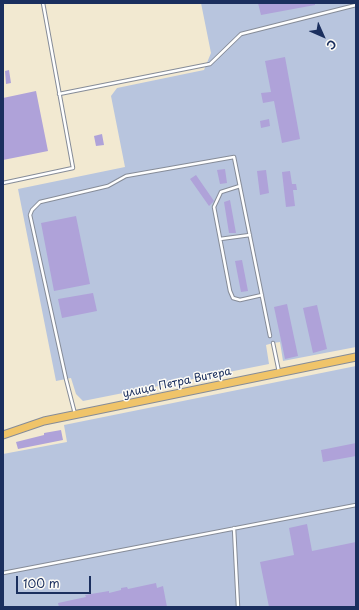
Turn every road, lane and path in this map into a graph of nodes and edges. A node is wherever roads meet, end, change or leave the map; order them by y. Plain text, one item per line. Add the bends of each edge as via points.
1 (43, 3) edge
2 (356, 5) edge
3 (59, 94) junction
4 (3, 183) edge
5 (240, 186) junction
6 (250, 235) junction
7 (220, 239) junction
8 (262, 295) junction
9 (270, 336) dead end
10 (273, 343) dead end
11 (356, 357) edge
12 (279, 373) junction
13 (75, 415) junction
14 (3, 435) edge
15 (356, 505) edge
16 (234, 528) junction
17 (3, 573) edge
18 (238, 607) edge

1 - 3 lane
2 - 3 lane via 241,34 210,64
3 - 4 lane via 73,168
5 - 6 lane
5 - 7 lane via 221,192 214,207
5 - 13 lane via 234,156 126,176 108,186 40,202 32,210 30,215
6 - 7 lane
6 - 8 lane
7 - 8 lane via 233,298 240,300
8 - 9 lane
10 - 12 lane
11 - 12 main road, улица Петра Витера
12 - 13 main road, улица Петра Витера
13 - 14 main road, улица Петра Витера via 44,421
15 - 16 lane
16 - 17 lane
16 - 18 lane

